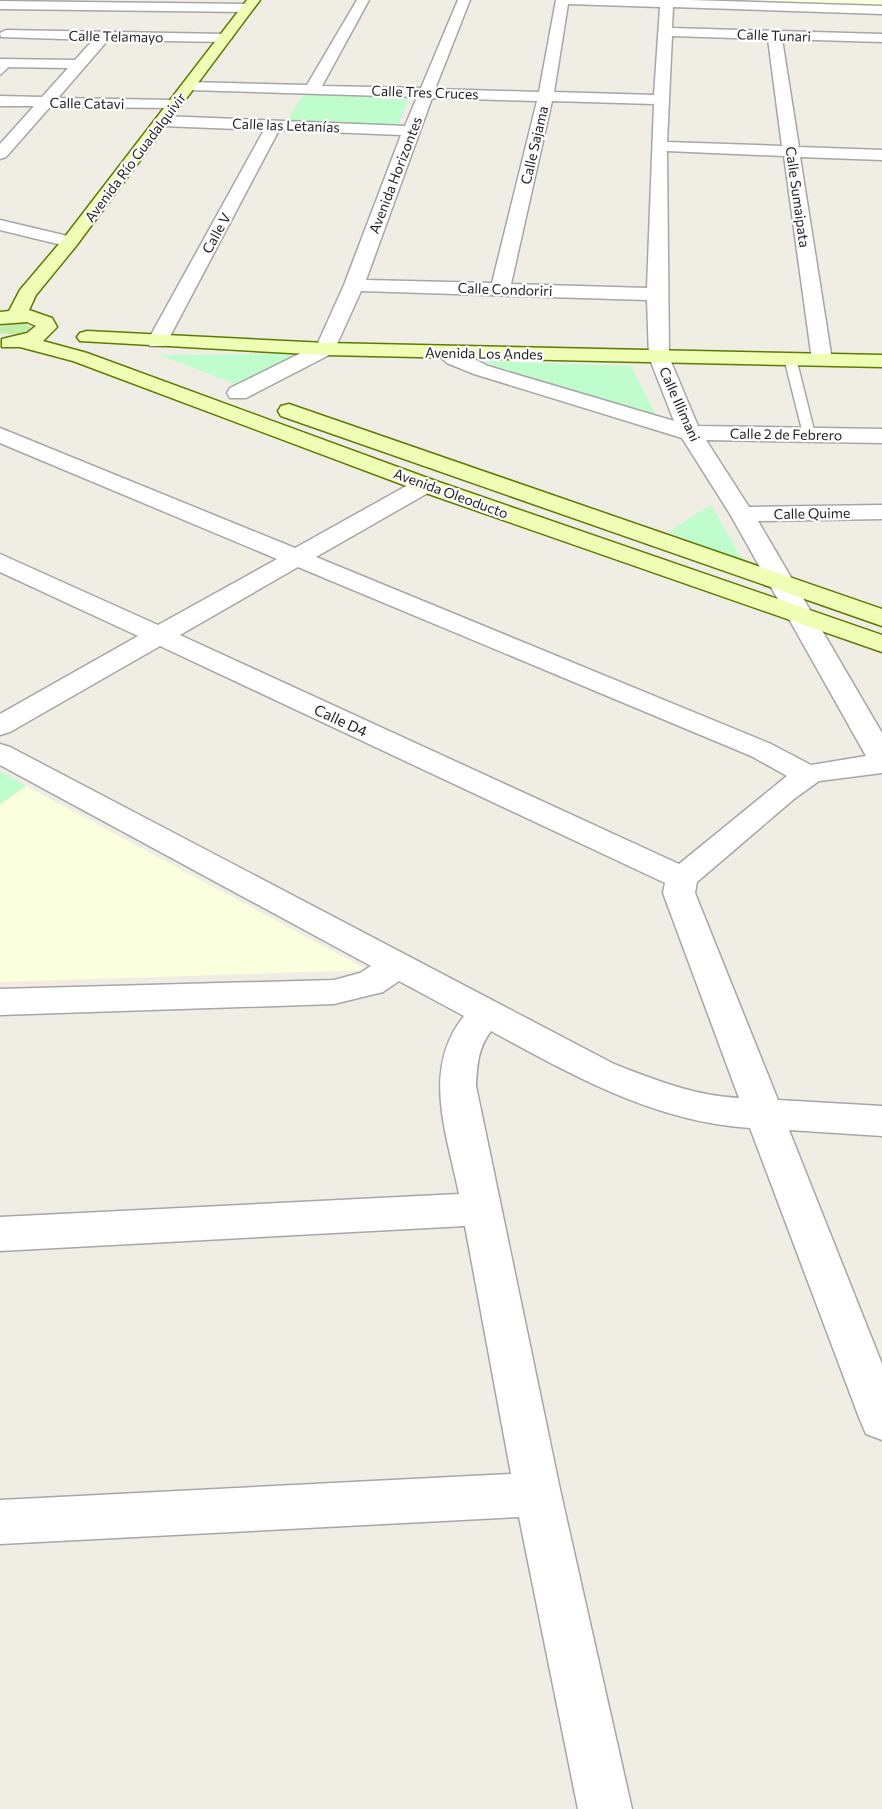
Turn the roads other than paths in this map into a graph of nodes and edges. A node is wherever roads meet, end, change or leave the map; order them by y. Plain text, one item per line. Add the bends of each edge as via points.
1 (363, 0) edge
2 (464, 0) edge
3 (562, 0) edge
4 (569, 0) edge
5 (666, 2) edge
6 (35, 3) edge
7 (131, 3) edge
8 (251, 4) edge
9 (0, 5) edge
10 (877, 10) edge
11 (666, 32) junction
12 (774, 34) junction
13 (104, 36) junction
14 (882, 36) edge
15 (3, 37) edge
16 (225, 38) junction
17 (81, 64) junction
18 (3, 67) edge
19 (189, 86) junction
20 (313, 88) junction
21 (428, 92) junction
22 (546, 95) junction
23 (660, 100) junction
24 (0, 101) edge
25 (46, 102) junction
26 (174, 105) junction
27 (162, 121) junction
28 (275, 124) junction
29 (411, 131) junction
30 (659, 146) junction
31 (791, 151) junction
32 (0, 154) edge
33 (882, 155) edge
34 (0, 225) edge
35 (70, 242) junction
36 (354, 285) junction
37 (500, 288) junction
38 (657, 294) junction
39 (5, 316) edge
40 (47, 327) junction
41 (10, 342) edge
42 (326, 349) junction
43 (154, 351) junction
44 (445, 352) junction
45 (659, 357) junction
46 (790, 358) junction
47 (822, 360) junction
48 (882, 361) edge
49 (690, 434) junction
50 (809, 434) junction
51 (0, 435) edge
52 (882, 436) edge
53 (425, 485) junction
54 (882, 512) edge
55 (742, 514) junction
56 (296, 558) junction
57 (0, 562) edge
58 (784, 585) junction
59 (800, 616) junction
60 (882, 618) edge
61 (159, 635) junction
62 (882, 644) edge
63 (0, 726) edge
64 (879, 752) edge
65 (0, 753) edge
66 (808, 775) junction
67 (682, 878) junction
68 (396, 966) junction
69 (0, 1002) edge
70 (486, 1014) junction
71 (764, 1115) junction
72 (882, 1121) edge
73 (483, 1209) junction
74 (0, 1234) edge
75 (882, 1420) edge
76 (538, 1494) junction
77 (0, 1522) edge
78 (605, 1809) edge

1 - 20 street
2 - 21 street, Avenida Horizontes
3 - 22 street, Calle Sajama
4 - 5 street
5 - 10 street
5 - 11 street, Calle Illimani
6 - 7 street
6 - 9 street
6 - 15 street
7 - 8 street
8 - 16 street, Avenida Río Guadalquivir
10 - 14 street
11 - 12 street, Calle Tunari
11 - 23 street, Calle Illimani
12 - 14 street, Calle Tunari
12 - 31 street, Calle Sumaipata
13 - 15 street, Calle Telamayo
13 - 16 street, Calle Telamayo
13 - 17 street
16 - 19 street, Avenida Río Guadalquivir
17 - 18 street
17 - 25 street
19 - 20 street, Calle Tres Cruces
19 - 26 street, Avenida Río Guadalquivir
20 - 21 street, Calle Tres Cruces
21 - 22 street, Calle Tres Cruces
21 - 29 street, Avenida Horizontes
22 - 23 street, Calle Tres Cruces
22 - 37 street, Calle Sajama
23 - 30 street, Calle Illimani
24 - 25 street, Calle Catavi
25 - 26 street, Calle Catavi
25 - 32 street
26 - 27 street, Avenida Río Guadalquivir
27 - 28 street, Calle las Letanías
27 - 35 street, Avenida Río Guadalquivir
28 - 29 street, Calle las Letanías
28 - 43 street, Calle V
29 - 36 street, Avenida Horizontes
30 - 31 street
30 - 38 street, Calle Illimani
31 - 33 street
31 - 47 street, Calle Sumaipata
34 - 35 street
35 - 39 street, Avenida Río Guadalquivir
36 - 37 street, Calle Condoriri
36 - 42 street, Avenida Horizontes
37 - 38 street, Calle Condoriri
38 - 45 street, Calle Illimani
39 - 40 street via 38,318
40 - 41 street via 34,338
40 - 43 street
41 - 53 street, Avenida Oleoducto via 80,357
42 - 43 street, Avenida Los Andes
42 - 44 street, Avenida Los Andes
42 - 58 street, Avenida Oleoducto via 227,389
44 - 45 street, Avenida Los Andes
44 - 49 street, Calle 2 de Febrero via 481,369
45 - 46 street, Avenida Los Andes
45 - 49 street, Calle Illimani
46 - 47 street, Avenida Los Andes
46 - 50 lane
47 - 48 street, Avenida Los Andes
49 - 50 street, Calle 2 de Febrero
49 - 55 street, Calle Illimani
50 - 52 street, Calle 2 de Febrero
51 - 56 street
53 - 56 street
53 - 59 street, Avenida Oleoducto
54 - 55 street, Calle Quime
55 - 58 street, Calle Illimani
56 - 61 street
56 - 66 street via 761,750
57 - 61 street, Calle D4
58 - 59 street, Calle Illimani
58 - 60 street, Avenida Oleoducto
59 - 62 street, Avenida Oleoducto
59 - 64 street, Calle Illimani
61 - 63 street
61 - 67 street, Calle D4
64 - 66 street
65 - 68 street
66 - 67 street
67 - 71 street via 679,893 686,917
68 - 69 street via 371,984 334,992
68 - 70 street
70 - 71 street via 601,1074 657,1096 712,1111
70 - 73 street via 468,1034 459,1054 457,1086
71 - 72 street
71 - 75 street
73 - 74 street
73 - 76 street
76 - 77 street
76 - 78 street

